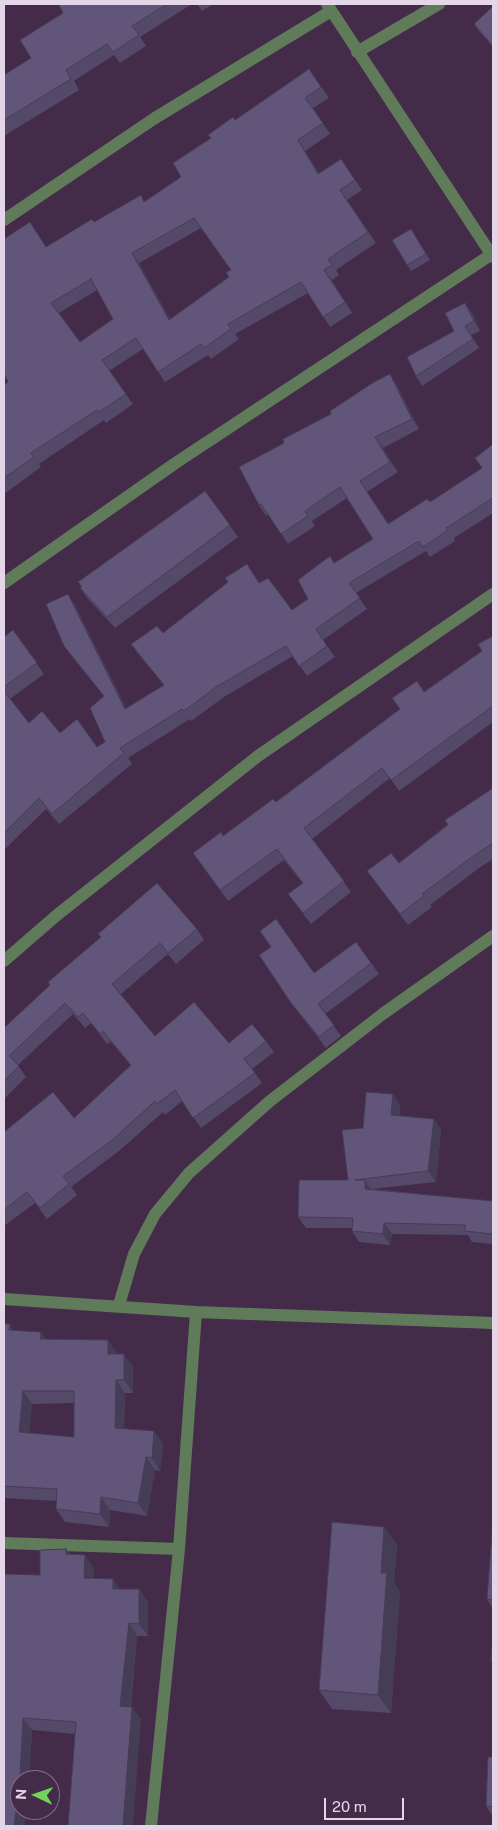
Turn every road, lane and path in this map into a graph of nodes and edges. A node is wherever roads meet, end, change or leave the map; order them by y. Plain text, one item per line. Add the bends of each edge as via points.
1 (439, 4) edge
2 (329, 7) edge
3 (357, 52) junction
4 (4, 220) edge
5 (492, 255) edge
6 (4, 583) edge
7 (493, 594) edge
8 (493, 936) edge
9 (4, 961) edge
10 (4, 1299) edge
11 (119, 1306) junction
12 (196, 1312) junction
13 (493, 1323) edge
14 (4, 1543) edge
15 (179, 1550) junction
16 (151, 1826) edge

1 - 3 street
2 - 3 street
2 - 4 street
3 - 5 street
5 - 6 street via 177,462
7 - 9 street via 258,756 57,915
8 - 11 street via 384,1013 270,1101 189,1173 155,1214 134,1254
10 - 11 street
11 - 12 street
12 - 13 street
12 - 15 street
14 - 15 street
15 - 16 street

